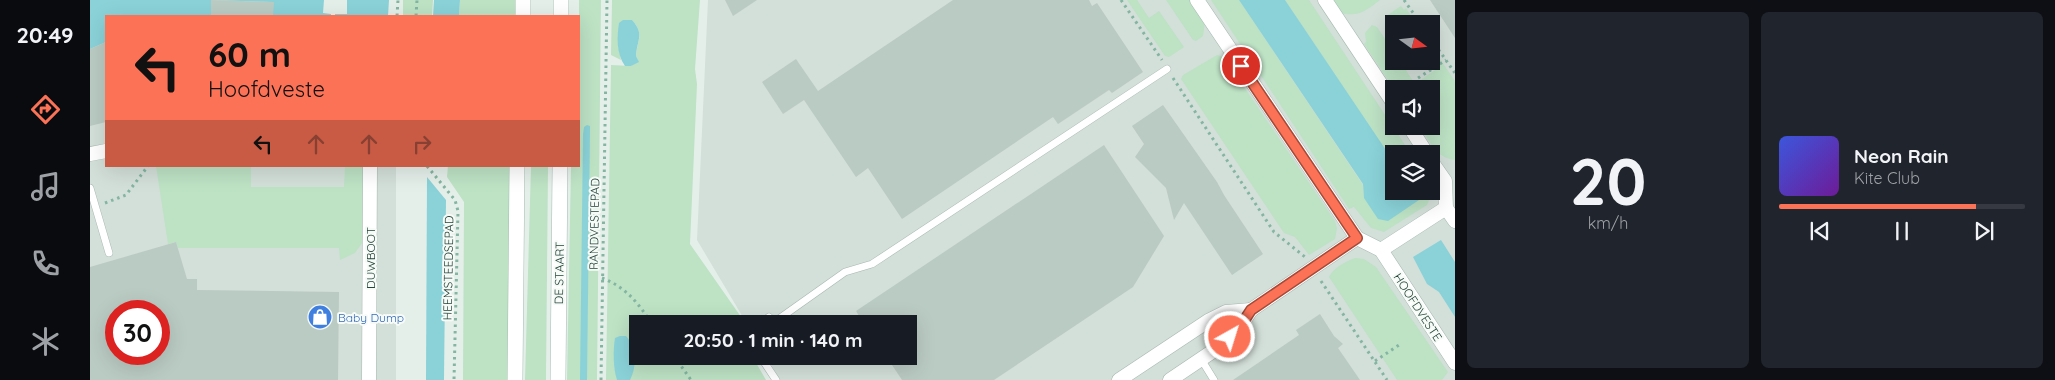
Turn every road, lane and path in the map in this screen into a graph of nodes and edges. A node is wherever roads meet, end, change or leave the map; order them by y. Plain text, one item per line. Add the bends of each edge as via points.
1 (398, 0) edge
2 (417, 0) edge
3 (523, 0) edge
4 (561, 0) edge
5 (607, 0) edge
6 (1121, 0) edge
7 (1197, 0) edge
8 (1325, 0) edge
9 (1404, 0) edge
10 (397, 15) edge
11 (416, 15) edge
12 (522, 15) edge
13 (561, 15) edge
14 (1415, 15) edge
15 (1440, 52) edge
16 (1446, 60) junction
17 (1167, 69) junction
18 (1455, 73) edge
19 (1418, 78) dead end
20 (1385, 90) edge
21 (105, 151) edge
22 (90, 154) edge
23 (147, 167) edge
24 (370, 167) edge
25 (428, 167) edge
26 (517, 167) edge
27 (560, 167) edge
28 (1440, 169) edge
29 (1450, 178) edge
30 (90, 188) edge
31 (96, 206) junction
32 (1446, 208) junction
33 (1455, 221) edge
34 (1357, 238) junction
35 (1381, 250) junction
36 (109, 252) dead end
37 (1313, 269) junction
38 (602, 278) junction
39 (1251, 310) junction
40 (646, 315) edge
41 (780, 315) edge
42 (1402, 343) dead end
43 (1201, 359) junction
44 (1375, 361) junction
45 (1455, 363) edge
46 (680, 365) edge
47 (766, 365) edge
48 (369, 380) edge
49 (454, 380) edge
50 (515, 380) edge
51 (558, 380) edge
52 (601, 380) edge
53 (691, 380) edge
54 (776, 380) edge
55 (1119, 380) edge
56 (1170, 380) edge
57 (1214, 380) edge
58 (1387, 380) edge

1 - 10 path
2 - 11 path
3 - 12 main road
4 - 13 main road
5 - 38 path, RANDVESTEPAD
6 - 17 path
7 - 34 street
8 - 20 street
9 - 14 path
15 - 16 path
16 - 18 path
16 - 19 path
17 - 37 path via 1274,232 1304,255
17 - 41 lane via 872,264 845,272
21 - 22 street
23 - 31 path via 126,195
24 - 48 street, DUWBOOT
25 - 49 path, HEEMSTEEDSEPAD via 455,200 458,210
26 - 50 main road
27 - 51 main road, DE STAART
28 - 29 street
29 - 32 street
30 - 31 lane
31 - 36 lane
32 - 33 street
32 - 35 street
34 - 35 street
34 - 37 street
35 - 45 street, HOOFDVESTE
37 - 39 street
37 - 44 path
38 - 40 path via 635,299
38 - 52 path, RANDVESTEPAD
39 - 43 street via 1238,330
39 - 55 street via 1226,312 1208,321
42 - 44 path
43 - 56 street
43 - 57 lane
44 - 58 path
46 - 53 path
47 - 54 lane

